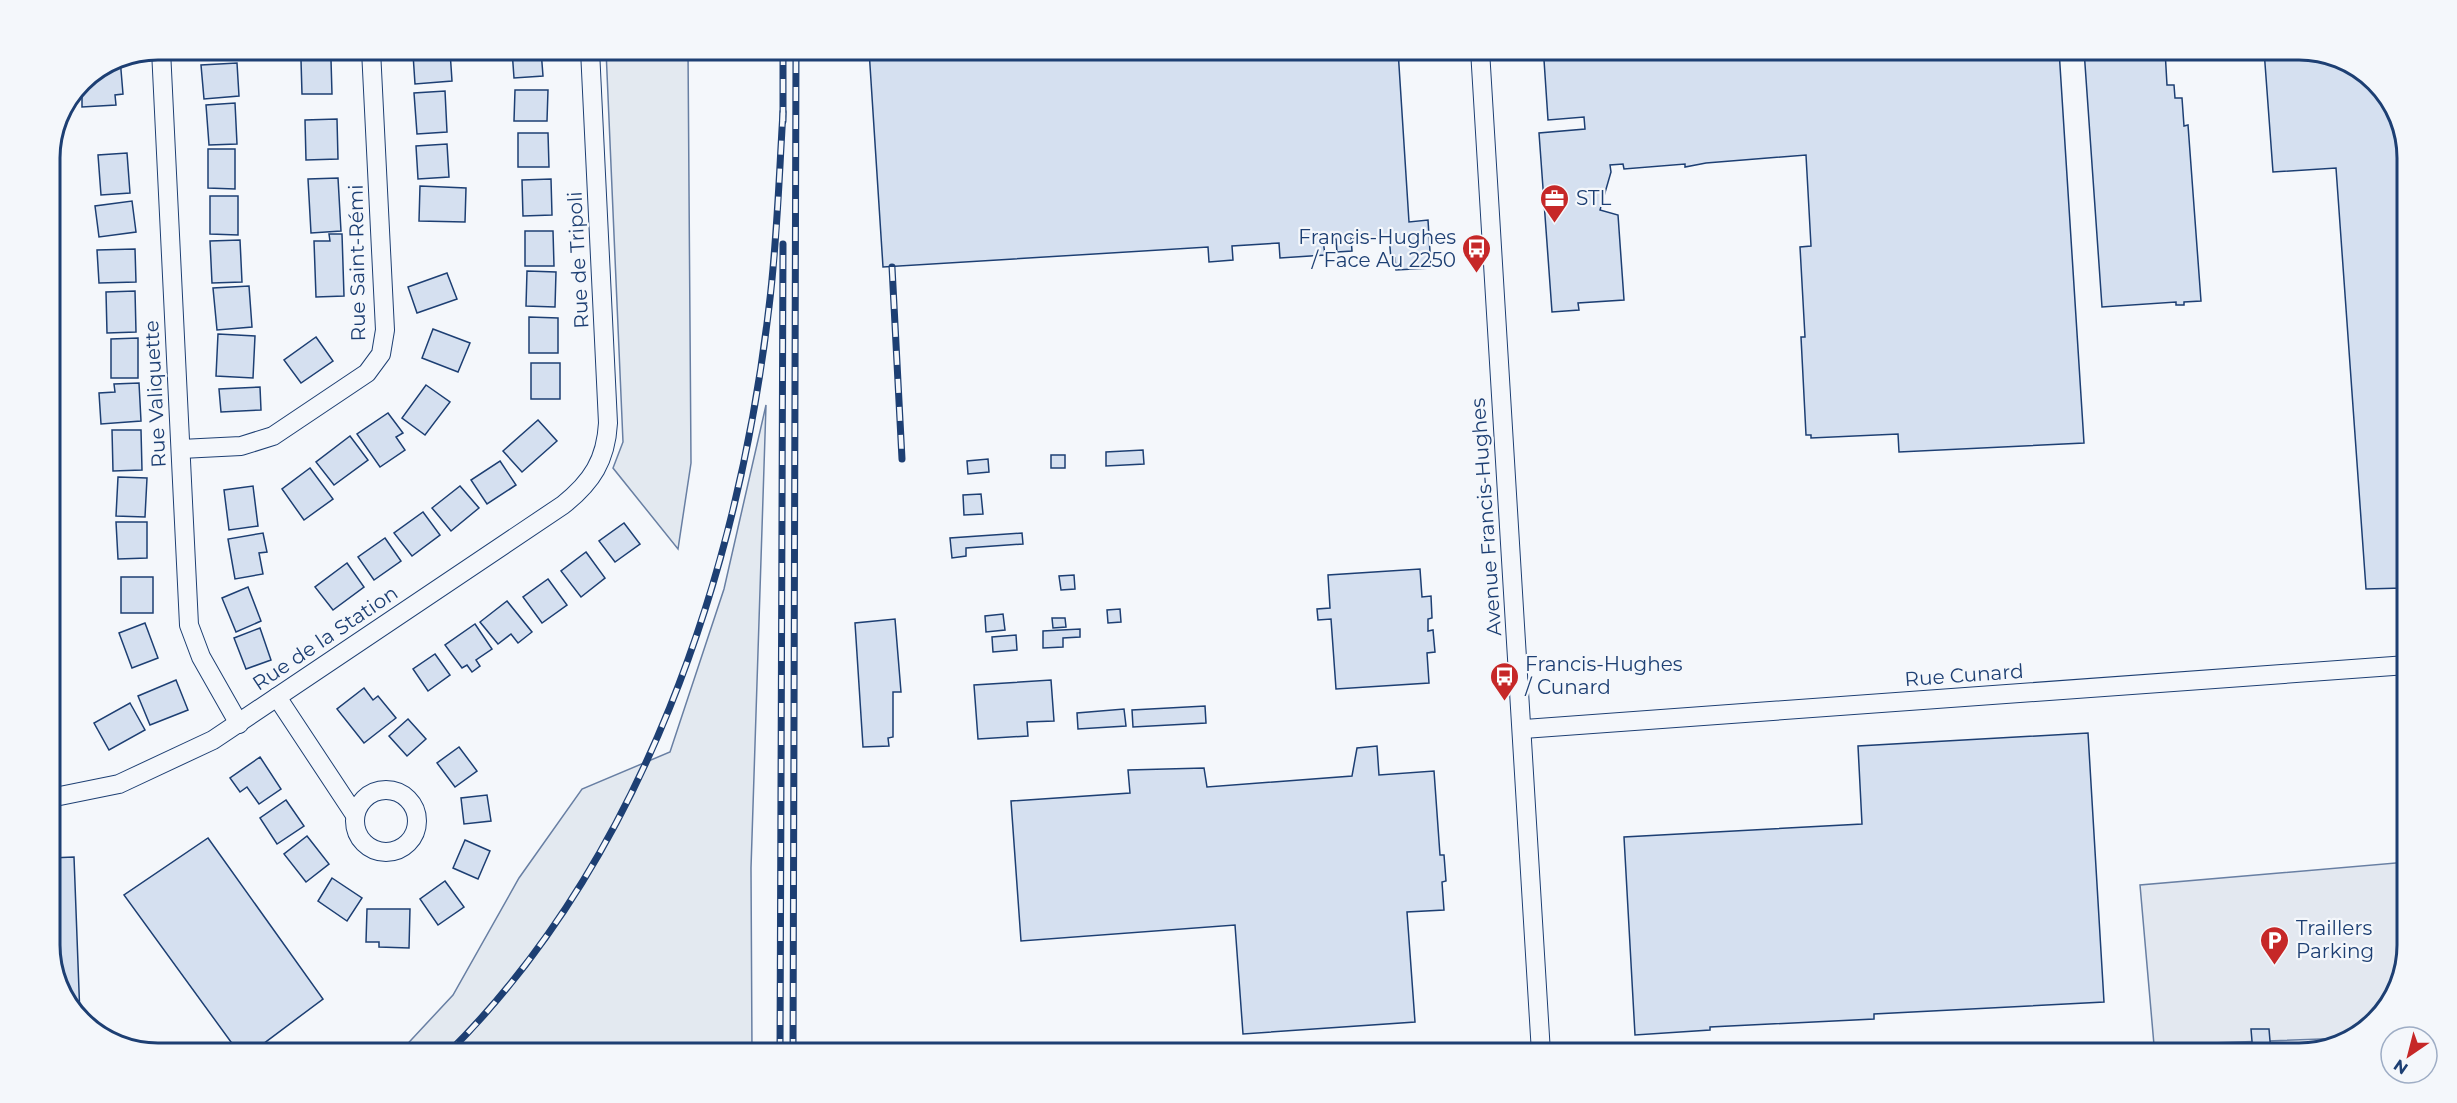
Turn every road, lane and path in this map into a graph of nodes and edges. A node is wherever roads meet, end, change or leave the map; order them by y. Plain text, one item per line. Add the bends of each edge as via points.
1 (162, 60) edge
2 (372, 60) edge
3 (590, 60) edge
4 (1481, 60) edge
5 (181, 449) junction
6 (598, 467) joint
7 (2397, 666) edge
8 (278, 697) junction
9 (238, 724) junction
10 (1523, 729) junction
11 (60, 796) edge
12 (355, 814) dead end
13 (1540, 1043) edge

1 - 5 street, Rue Valiquette
2 - 5 street, Rue Saint-Rémi via 385,330 381,354 367,373 273,436 241,446
3 - 6 street, Rue de Tripoli via 608,423
4 - 10 street, Avenue Francis-Hughes
5 - 9 street, Rue Valiquette via 189,626 201,657
6 - 8 street, Rue de la Station via 563,505
7 - 10 street, Rue Cunard
8 - 9 street, Rue de la Station
8 - 12 street
9 - 11 street, Rue de la Station via 213,740 119,784
10 - 13 street, Avenue Francis-Hughes

